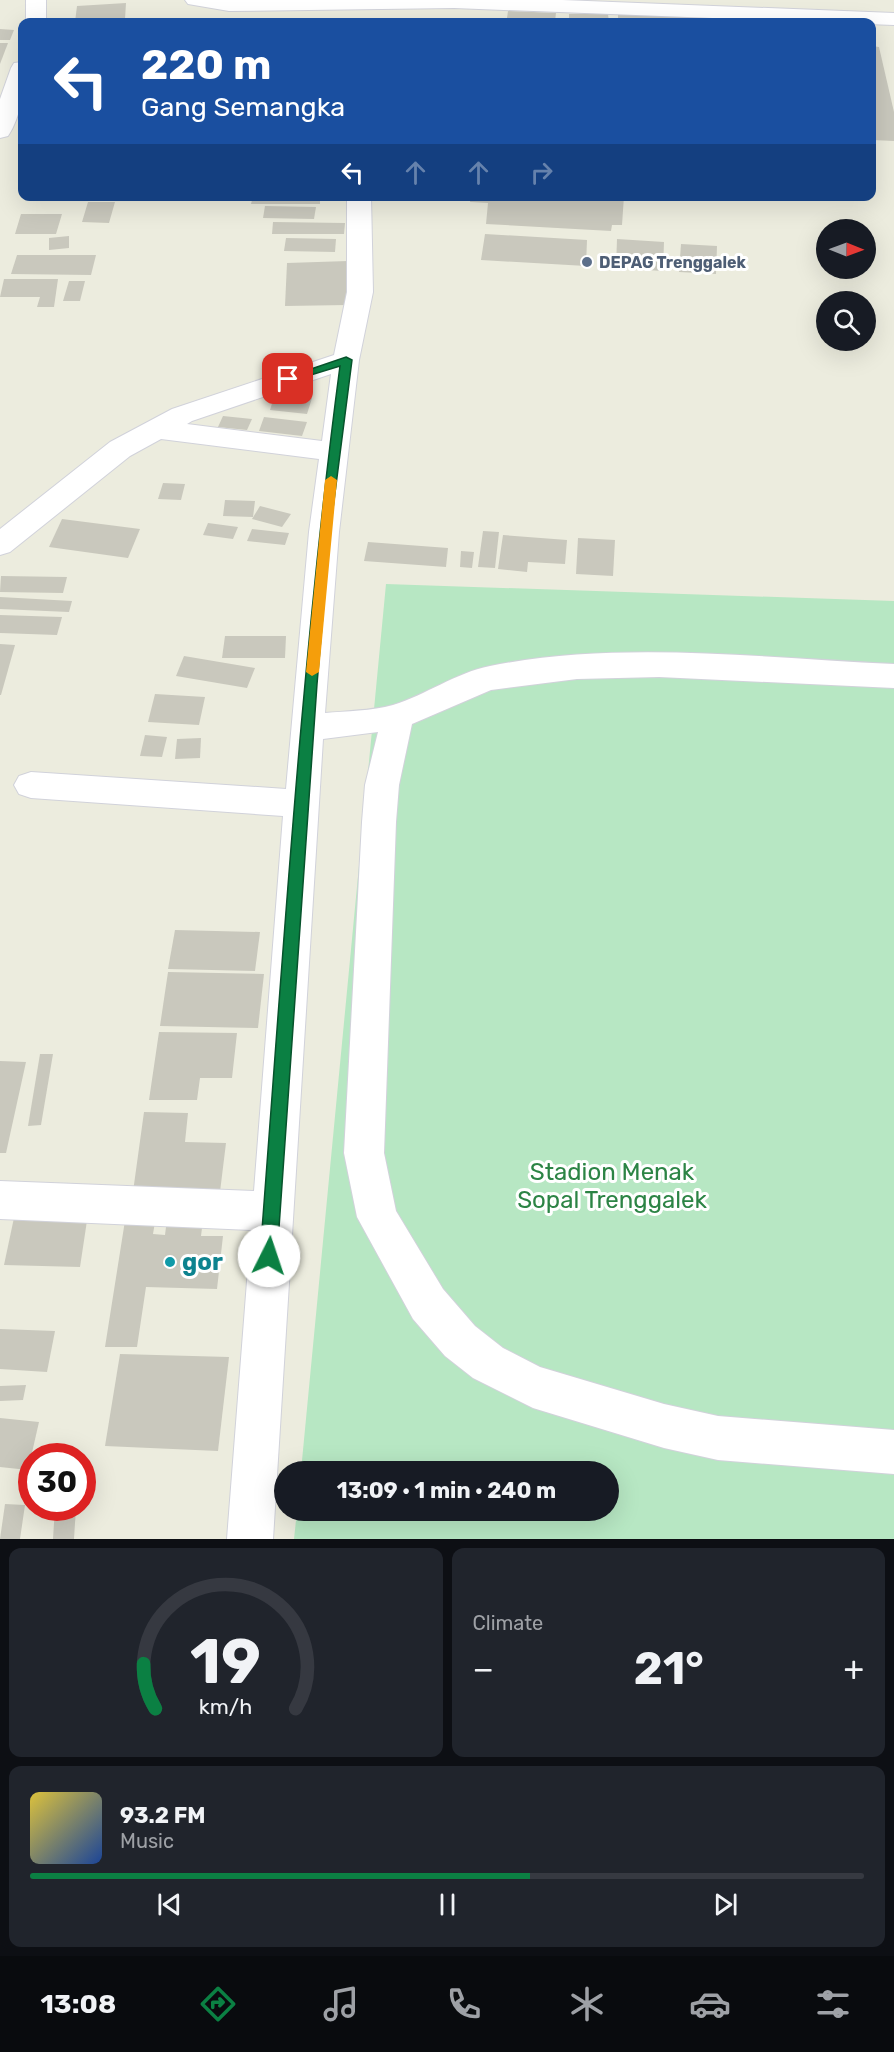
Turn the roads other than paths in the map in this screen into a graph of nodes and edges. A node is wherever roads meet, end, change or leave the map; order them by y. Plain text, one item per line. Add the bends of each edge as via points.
1 (36, 0) edge
2 (195, 0) edge
3 (318, 4) junction
4 (36, 18) edge
5 (327, 18) edge
6 (868, 18) edge
7 (876, 18) edge
8 (894, 19) edge
9 (15, 70) edge
10 (0, 131) edge
11 (359, 201) edge
12 (346, 360) junction
13 (157, 429) junction
14 (334, 452) junction
15 (0, 545) edge
16 (894, 676) edge
17 (397, 717) junction
18 (307, 728) junction
19 (31, 785) dead end
20 (301, 804) junction
21 (0, 1200) edge
22 (272, 1211) junction
23 (894, 1452) edge
24 (250, 1539) edge

1 - 4 street
2 - 3 street
3 - 5 street
3 - 6 street via 454,2
7 - 8 street
9 - 10 street
11 - 12 street via 360,292
12 - 13 street via 229,397
12 - 14 street
13 - 14 street
13 - 15 street via 120,449
14 - 18 street
16 - 17 street via 658,665 577,667 489,678
17 - 18 street
17 - 23 street via 382,785 379,822 364,1153 377,1217 423,1296 460,1341 488,1363 534,1386 664,1426 718,1438
18 - 20 street
19 - 20 street
20 - 22 street
21 - 22 street
22 - 24 street

